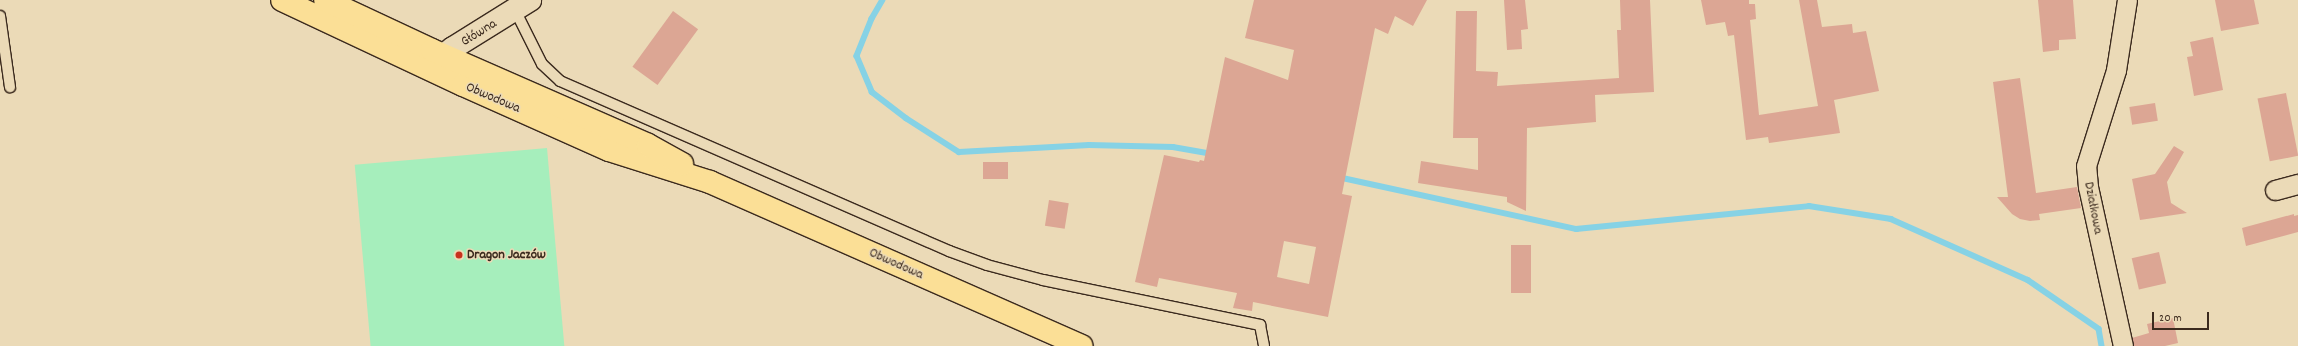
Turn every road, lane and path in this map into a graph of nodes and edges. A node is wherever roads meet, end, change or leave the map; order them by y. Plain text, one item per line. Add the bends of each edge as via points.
1 (282, 0) edge
2 (325, 0) edge
3 (2127, 0) edge
4 (523, 5) edge
5 (0, 16) edge
6 (440, 64) junction
7 (10, 87) dead end
8 (2298, 184) edge
9 (2275, 190) dead end
10 (1081, 346) edge
11 (1264, 346) edge
12 (2124, 346) edge

1 - 6 main road, Obwodowa
2 - 6 main road, Obwodowa
3 - 12 street, Działkowa via 2116,70 2086,166 2088,187
4 - 6 street, Główna
4 - 11 lane via 542,64 560,81 987,265 1043,280 1260,324
5 - 7 lane
6 - 10 main road, Obwodowa via 609,150 710,182
8 - 9 street

